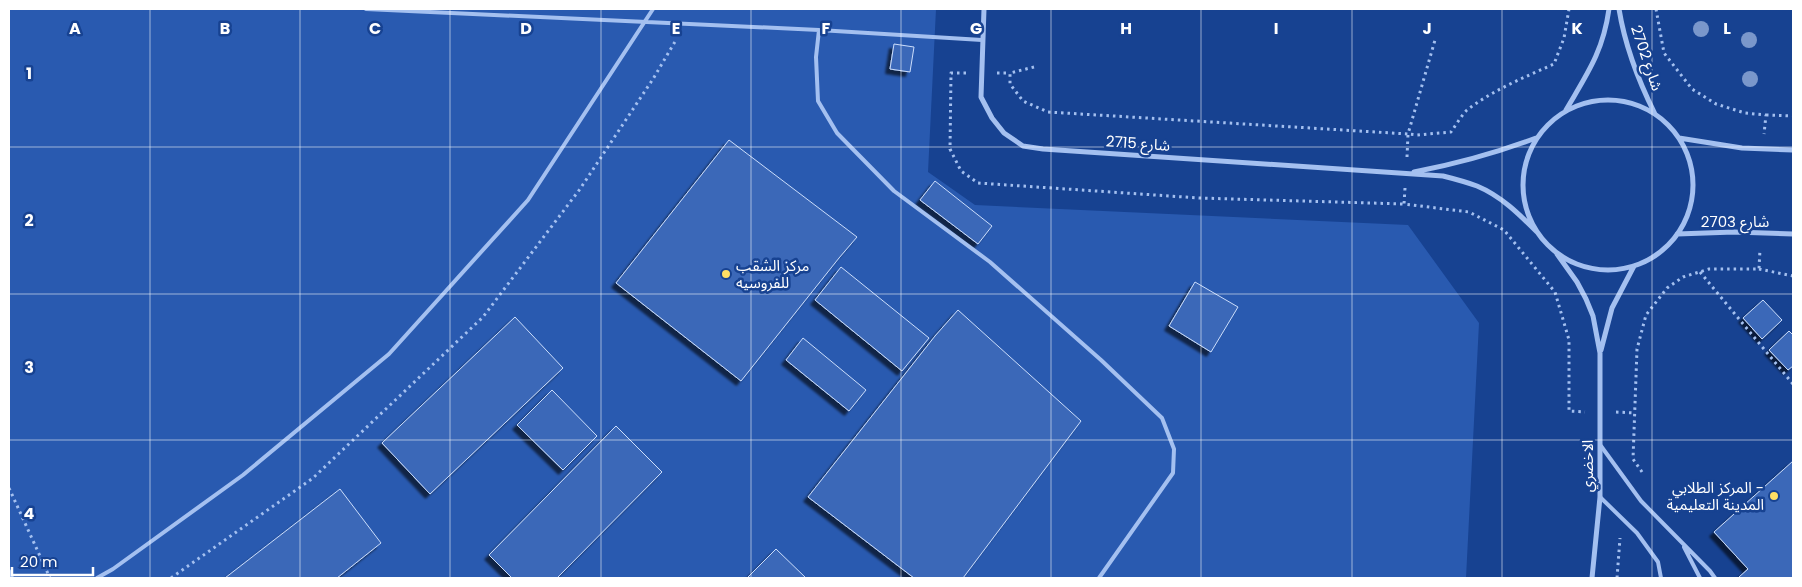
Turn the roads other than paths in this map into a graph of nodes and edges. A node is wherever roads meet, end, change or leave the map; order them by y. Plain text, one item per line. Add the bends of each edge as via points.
1 (366, 9) edge
2 (653, 9) edge
3 (984, 9) edge
4 (1609, 9) edge
5 (1619, 9) edge
6 (646, 22) junction
7 (819, 30) junction
8 (982, 40) junction
9 (1566, 110) junction
10 (1656, 114) junction
11 (1536, 138) junction
12 (1679, 138) junction
13 (1793, 150) edge
14 (1406, 173) junction
15 (1537, 232) junction
16 (1677, 234) junction
17 (1793, 234) edge
18 (1555, 252) junction
19 (1634, 266) junction
20 (1600, 353) junction
21 (1599, 444) junction
22 (1600, 497) junction
23 (1681, 542) junction
24 (9, 571) edge
25 (12, 578) edge
26 (97, 578) edge
27 (1099, 578) edge
28 (1592, 578) edge
29 (1661, 578) edge
30 (1700, 578) edge
31 (1715, 578) edge

1 - 6 lane
2 - 6 lane
3 - 8 street, شارع 2715
4 - 9 street, شارع 2702 via 1600,49
5 - 10 street, شارع 2702 via 1628,51
6 - 7 lane
6 - 26 lane via 528,200 389,354 243,475
7 - 8 lane
7 - 27 lane via 816,58 818,102 837,133 894,191 990,262 1162,418 1174,449 1173,473
8 - 14 street, شارع 2715 via 981,96 1004,133 1023,146
9 - 10 street via 1588,102 1612,100 1634,104
9 - 11 street
10 - 12 street
11 - 14 street, شارع 2715 via 1451,166
11 - 15 street via 1526,161 1523,185 1526,210
12 - 13 street via 1742,148
12 - 16 street via 1689,162 1692,187 1688,212
14 - 15 street, شارع 2715 via 1443,176 1478,187 1510,206
15 - 18 street
16 - 17 street, شارع 2703
16 - 19 street via 1658,254
18 - 19 street via 1579,265 1606,270
18 - 20 street, الاخضري via 1586,298
19 - 20 street, الاخضري via 1612,308
20 - 21 street, الاخضري
21 - 22 street, الاخضري
21 - 23 lane via 1638,498
22 - 28 street, الاخضري
22 - 29 lane via 1637,533 1658,562
23 - 30 lane
23 - 31 lane
24 - 25 lane

